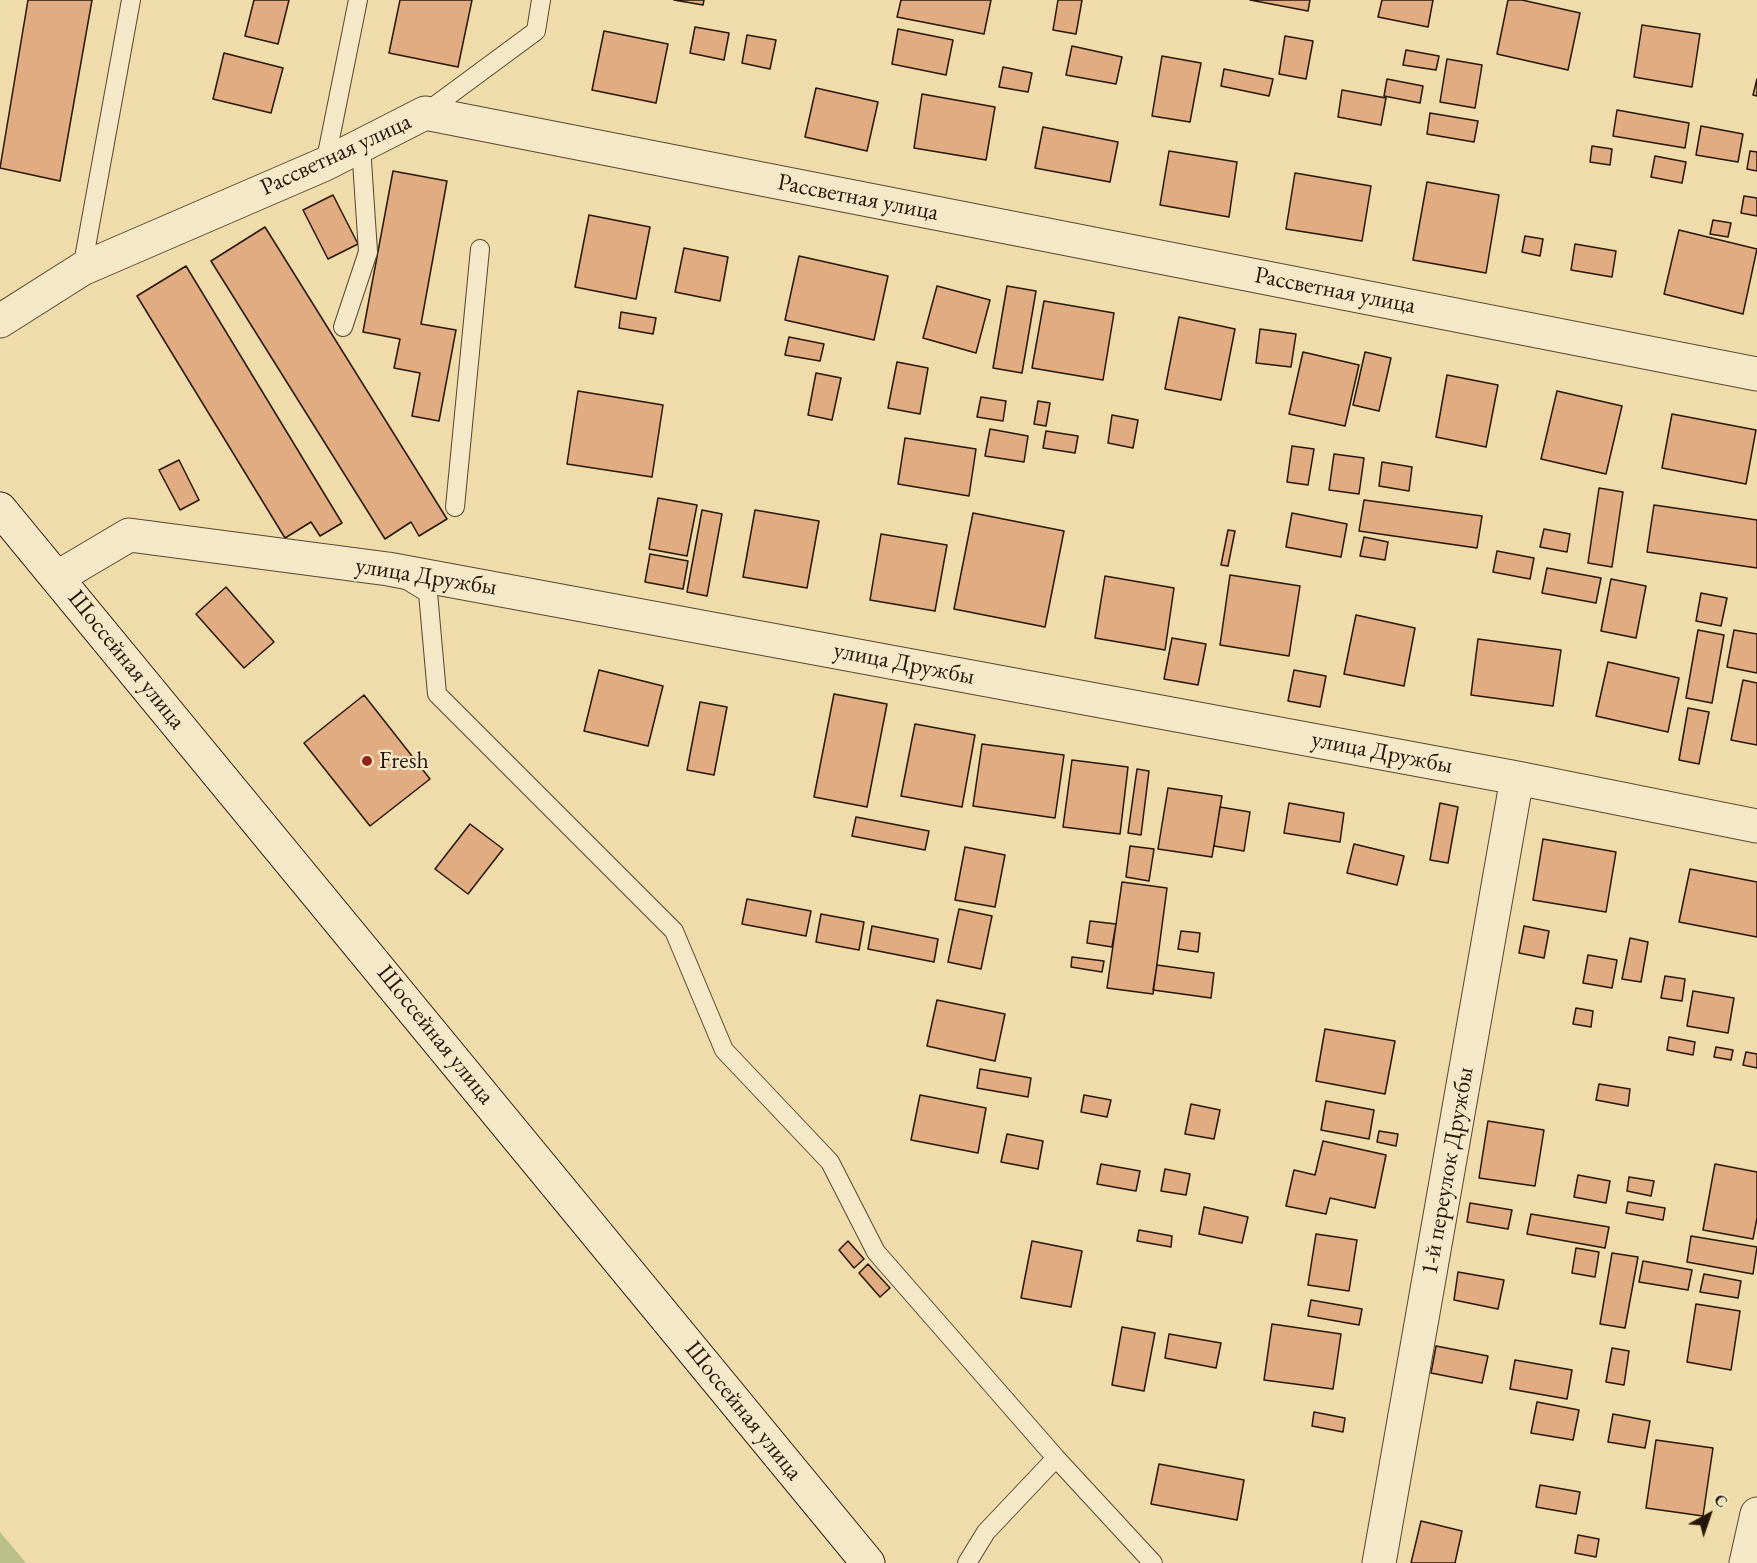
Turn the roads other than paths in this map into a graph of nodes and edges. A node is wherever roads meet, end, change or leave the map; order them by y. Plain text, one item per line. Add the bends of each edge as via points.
1 (131, 0) edge
2 (358, 0) edge
3 (542, 0) edge
4 (425, 113) junction
5 (361, 146) junction
6 (326, 164) junction
7 (480, 249) dead end
8 (82, 269) junction
9 (0, 321) edge
10 (343, 327) dead end
11 (1757, 374) edge
12 (455, 507) dead end
13 (0, 508) edge
14 (388, 569) junction
15 (58, 577) junction
16 (1518, 778) junction
17 (1757, 826) edge
18 (1056, 1458) junction
19 (1757, 1514) edge
20 (868, 1563) edge
21 (967, 1563) edge
22 (1153, 1563) edge
23 (1379, 1563) edge
24 (1746, 1563) edge

1 - 8 lane
2 - 6 lane
3 - 4 lane via 536,31
4 - 5 street, Рассветная улица
4 - 11 street, Рассветная улица
5 - 6 street, Рассветная улица
5 - 10 lane via 368,252
6 - 8 street, Рассветная улица
7 - 12 lane
8 - 9 street, Рассветная улица
13 - 15 street, Шоссейная улица
14 - 15 street, улица Дружбы via 129,535
14 - 16 street, улица Дружбы
14 - 18 lane via 428,593 437,694 674,931 724,1050 830,1162 876,1252
15 - 20 street, Шоссейная улица
16 - 17 street, улица Дружбы
16 - 23 street, 1-й переулок Дружбы
18 - 21 lane via 986,1532
18 - 22 lane
19 - 24 street

